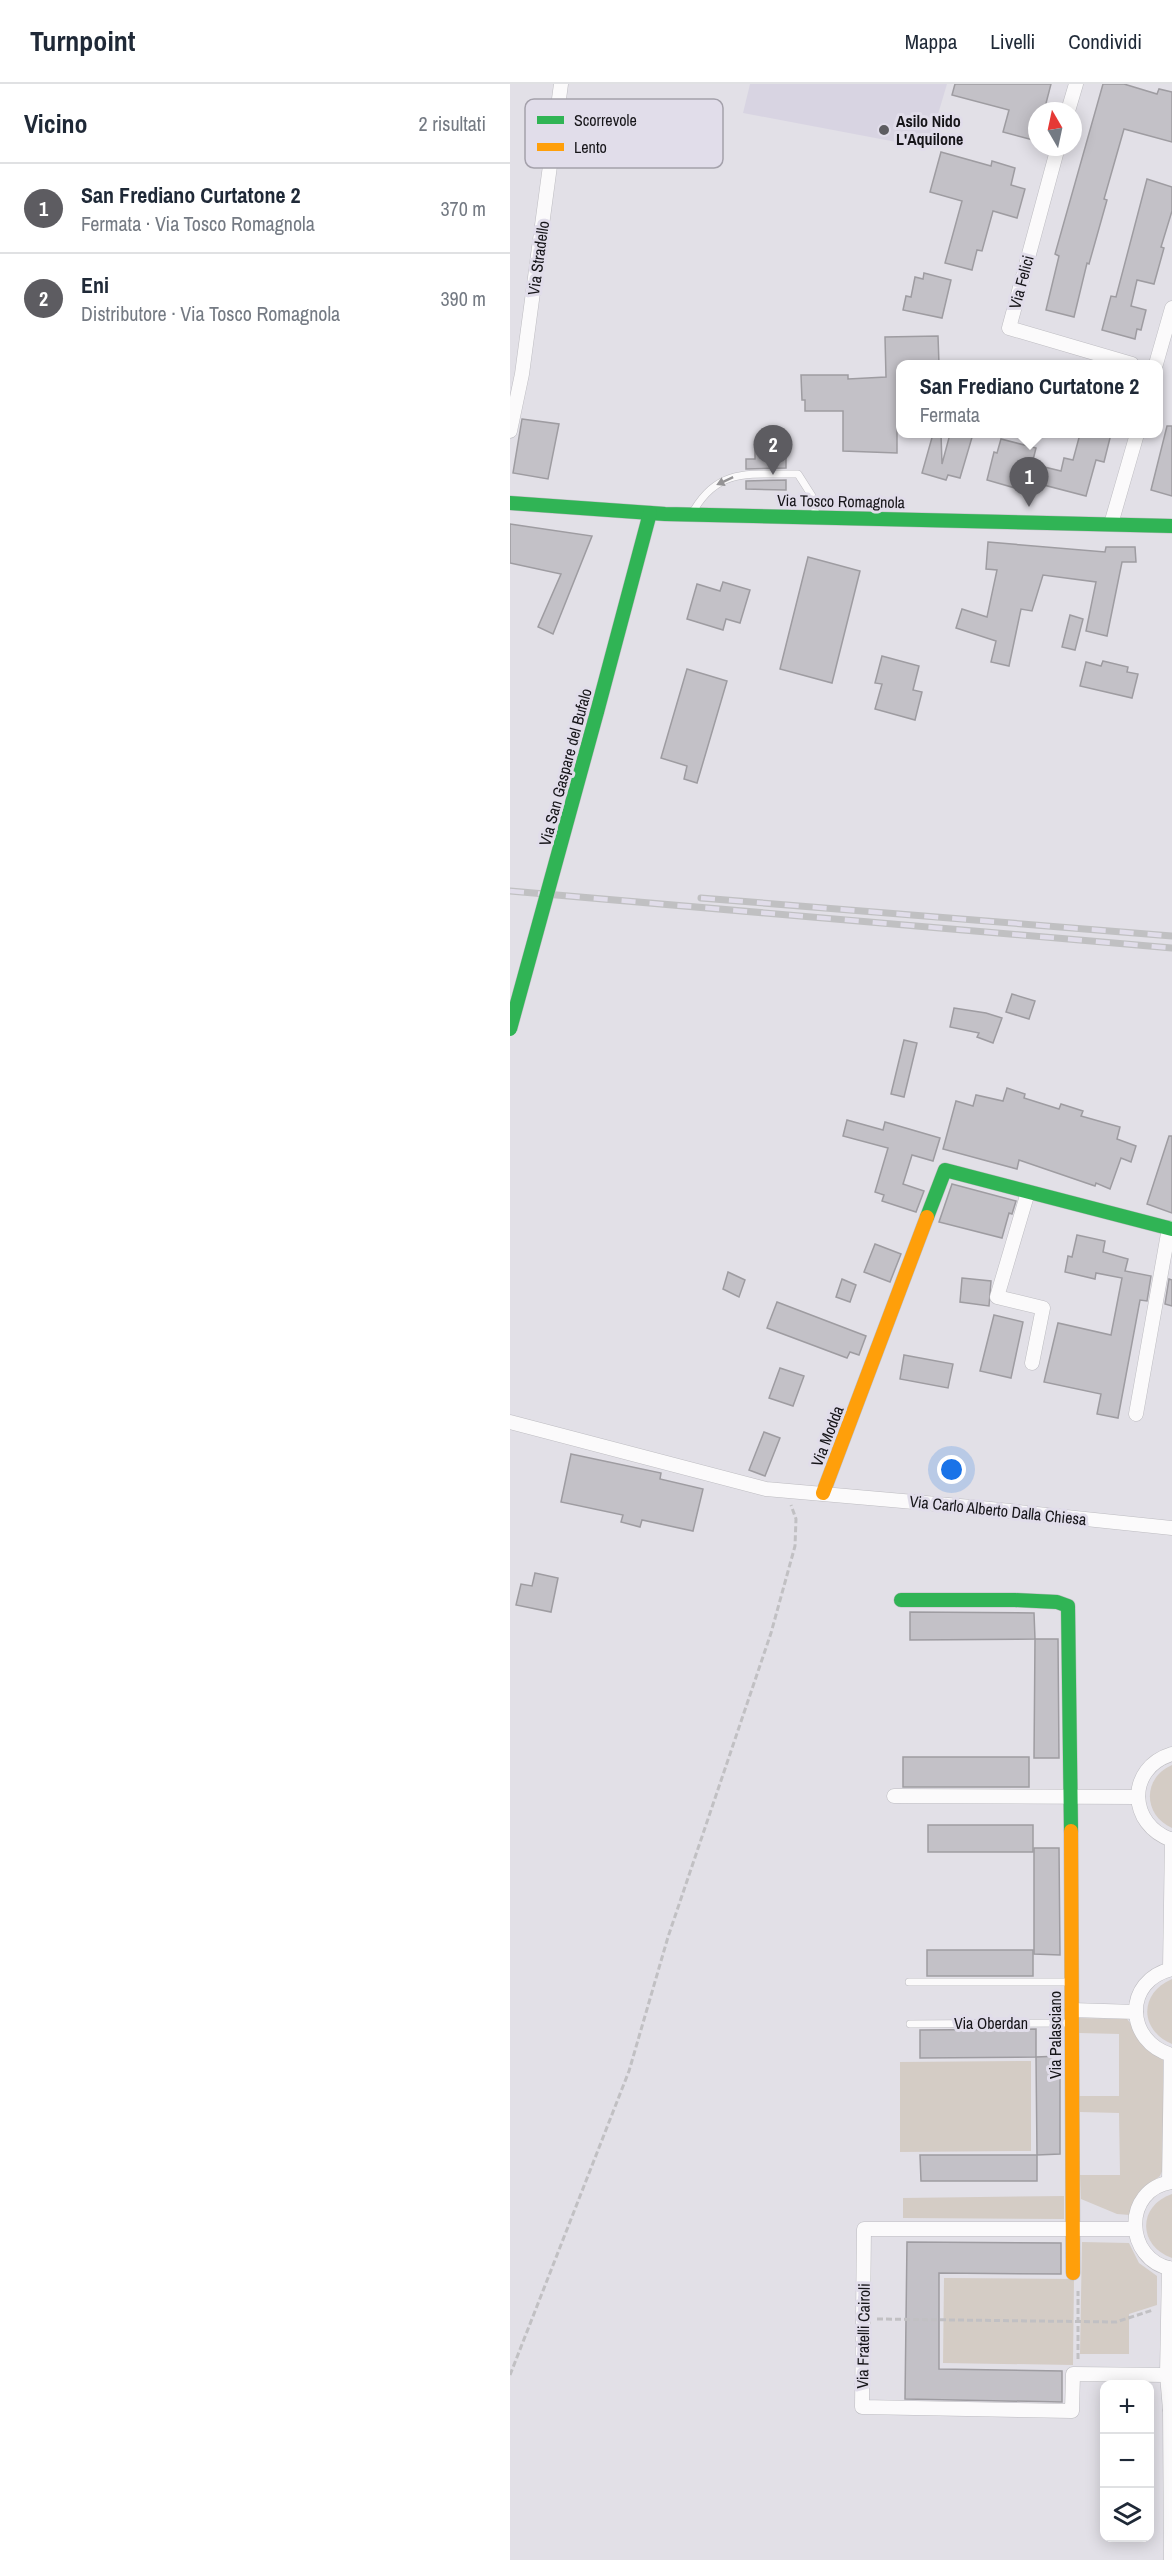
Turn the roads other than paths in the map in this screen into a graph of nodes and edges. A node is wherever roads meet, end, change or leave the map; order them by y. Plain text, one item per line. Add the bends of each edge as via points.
1 (561, 84) edge
2 (1076, 84) edge
3 (559, 99) edge
4 (1071, 102) edge
5 (1057, 156) edge
6 (550, 168) edge
7 (1172, 308) edge
8 (1118, 360) edge
9 (1157, 360) edge
10 (510, 431) edge
11 (1136, 438) edge
12 (510, 503) edge
13 (650, 513) junction
14 (692, 514) junction
15 (817, 517) junction
16 (1111, 524) junction
17 (1172, 526) edge
18 (510, 1029) edge
19 (1028, 1192) junction
20 (1171, 1229) edge
21 (1032, 1363) dead end
22 (1136, 1414) dead end
23 (510, 1422) edge
24 (823, 1493) junction
25 (1172, 1528) edge
26 (902, 1600) dead end
27 (1172, 1754) edge
28 (894, 1796) dead end
29 (1071, 1797) junction
30 (1138, 1797) junction
31 (1172, 1840) edge
32 (1171, 1969) edge
33 (909, 1982) dead end
34 (1072, 1982) junction
35 (1136, 2012) junction
36 (1072, 2016) junction
37 (910, 2024) dead end
38 (1171, 2055) edge
39 (1170, 2182) edge
40 (1073, 2229) junction
41 (1134, 2229) junction
42 (1170, 2269) edge
43 (1073, 2272) road end
44 (1167, 2375) junction
45 (1171, 2410) edge
46 (1170, 2558) edge

1 - 3 street, Via Stradello
2 - 4 street
5 - 8 street, Via Felici via 1009,328
6 - 10 street, Via Stradello via 522,374
7 - 9 street
11 - 16 street
12 - 13 street, Via Tosco Romagnola
13 - 14 street, Via Tosco Romagnola
13 - 18 street, Via San Gaspare del Bufalo, bridge
14 - 15 street, Via Tosco Romagnola
15 -> 14 lane via 812,496 798,474 737,475 704,493
15 - 16 street, Via Tosco Romagnola
16 - 17 street, Via Tosco Romagnola
19 - 20 street, Via Modda
19 - 21 street via 997,1297 1043,1308
19 - 24 street, Via Modda via 945,1170
20 - 22 street, Via Modda
23 - 24 street, Via Modda via 742,1484 788,1493
24 - 25 street, Via Carlo Alberto Dalla Chiesa
26 - 29 street, Via Palasciano via 1015,1600 1068,1606
27 - 30 street via 1148,1769
28 - 29 street
29 - 30 street
29 - 34 street, Via Palasciano
30 - 31 street via 1147,1824
31 - 32 street
32 - 35 street via 1152,1977 1143,1987
33 - 34 lane
34 - 36 street, Via Palasciano
35 - 36 street, Via Oberdan
35 - 38 street via 1137,2024 1147,2041
36 - 37 lane, Via Oberdan
36 - 40 street, Via Palasciano
38 - 39 street
39 - 41 street via 1153,2189 1142,2200
40 - 41 street, Via Fratelli Cairoli
40 - 43 street, Via Palasciano
40 - 44 street, Via Fratelli Cairoli via 864,2229 862,2407 1072,2411 1072,2374
41 - 42 street via 1145,2255
42 - 44 street
44 - 45 street
45 - 46 street

